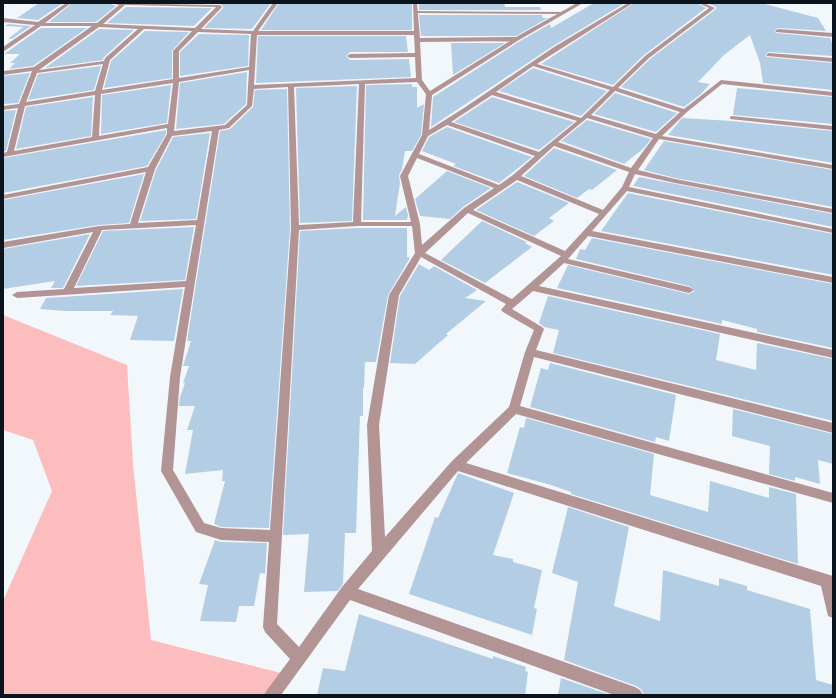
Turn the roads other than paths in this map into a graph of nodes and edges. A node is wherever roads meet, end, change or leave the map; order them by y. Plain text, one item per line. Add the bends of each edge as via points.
1 (69, 3) edge
2 (112, 3) edge
3 (276, 3) edge
4 (581, 3) edge
5 (631, 3) edge
6 (700, 3) edge
7 (123, 4) edge
8 (137, 4) edge
9 (201, 4) edge
10 (415, 8) edge
11 (563, 13) junction
12 (3, 20) edge
13 (39, 24) junction
14 (98, 25) junction
15 (143, 27) junction
16 (196, 30) junction
17 (778, 31) dead end
18 (254, 33) junction
19 (833, 35) edge
20 (416, 37) junction
21 (517, 39) junction
22 (3, 50) edge
23 (417, 55) junction
24 (769, 55) dead end
25 (350, 56) dead end
26 (833, 60) edge
27 (107, 62) junction
28 (532, 64) junction
29 (252, 68) junction
30 (35, 70) junction
31 (3, 73) edge
32 (419, 80) junction
33 (176, 81) junction
34 (362, 82) junction
35 (291, 85) junction
36 (251, 87) junction
37 (613, 90) junction
38 (98, 93) junction
39 (492, 93) junction
40 (429, 94) junction
41 (833, 94) edge
42 (22, 104) junction
43 (3, 108) edge
44 (685, 111) junction
45 (584, 118) junction
46 (732, 118) dead end
47 (447, 123) junction
48 (171, 125) junction
49 (216, 128) junction
50 (833, 128) edge
51 (170, 134) junction
52 (424, 135) junction
53 (656, 137) junction
54 (95, 139) junction
55 (553, 142) junction
56 (7, 154) edge
57 (414, 155) junction
58 (539, 155) junction
59 (833, 168) edge
60 (151, 169) junction
61 (633, 171) junction
62 (516, 177) junction
63 (500, 188) junction
64 (625, 188) junction
65 (3, 197) edge
66 (467, 210) junction
67 (833, 211) edge
68 (604, 213) junction
69 (200, 222) junction
70 (357, 224) junction
71 (416, 224) junction
72 (133, 226) junction
73 (99, 228) junction
74 (295, 228) junction
75 (833, 231) edge
76 (587, 233) junction
77 (3, 245) edge
78 (419, 253) junction
79 (564, 257) junction
80 (833, 280) edge
81 (190, 284) junction
82 (530, 287) junction
83 (689, 290) dead end
84 (68, 292) junction
85 (17, 295) dead end
86 (513, 304) junction
87 (530, 352) junction
88 (833, 354) edge
89 (514, 409) junction
90 (833, 428) edge
91 (456, 465) junction
92 (833, 498) edge
93 (276, 536) junction
94 (379, 553) junction
95 (830, 582) edge
96 (347, 592) junction
97 (833, 610) edge
98 (300, 658) junction
99 (272, 695) edge
100 (634, 695) edge

1 - 13 street
2 - 7 street
3 - 18 street
4 - 11 street
5 - 28 street
6 - 37 street via 713,8 647,57
7 - 8 street
7 - 14 street
8 - 9 street
9 - 16 street via 220,6
10 - 11 lane
10 - 20 street
11 - 21 street
12 - 13 street
13 - 14 street
13 - 22 street
14 - 15 street
14 - 30 street
15 - 16 street
15 - 27 street
16 - 18 street
16 - 33 street via 176,50
17 - 19 street
18 - 20 street
18 - 29 street
20 - 21 street
20 - 23 street
21 - 40 street
23 - 25 street
23 - 32 street
24 - 26 street
27 - 30 street
27 - 38 street
28 - 37 street
28 - 39 street
29 - 33 street
29 - 36 street
30 - 31 street
30 - 42 street
32 - 34 street
32 - 40 street
33 - 38 street
33 - 48 street
34 - 35 street
34 - 70 street
35 - 36 street
35 - 74 street
36 - 49 street via 250,105 227,126
37 - 44 street
37 - 45 street
38 - 42 street
38 - 54 street
39 - 45 street
39 - 47 street
40 - 52 street
41 - 44 street via 721,82
42 - 43 street
42 - 56 street
44 - 53 street
45 - 53 street
45 - 55 street
46 - 50 street
47 - 52 street
47 - 58 street
48 - 51 street
48 - 54 street
49 - 51 street
49 - 69 street
51 - 60 street
52 - 57 street
53 - 59 street
53 - 61 street
54 - 56 street
55 - 58 street
55 - 61 street
57 - 63 street
57 - 71 street via 404,176
58 - 62 street
60 - 65 street
60 - 72 street
61 - 64 street
61 - 67 street
62 - 63 street
62 - 68 street
63 - 66 street
64 - 68 street
64 - 75 street
66 - 78 street
66 - 79 street
68 - 76 street
69 - 72 street
69 - 81 street
70 - 71 street
70 - 74 street
71 - 78 street
72 - 73 street
73 - 77 street
73 - 84 street
74 - 93 street
76 - 79 street
76 - 80 street
78 - 86 street
78 - 94 street via 394,295 373,425
79 - 82 street
79 - 83 street
81 - 84 street
81 - 93 street via 175,378 167,472 200,528 221,534
82 - 86 street
82 - 88 street
84 - 85 street
86 - 87 street via 506,310 539,329
87 - 89 street
87 - 90 street
89 - 91 street
89 - 92 street
91 - 94 street
91 - 95 street
93 - 98 street via 270,627
94 - 96 street
95 - 97 street
96 - 98 street
96 - 100 street
98 - 99 street

